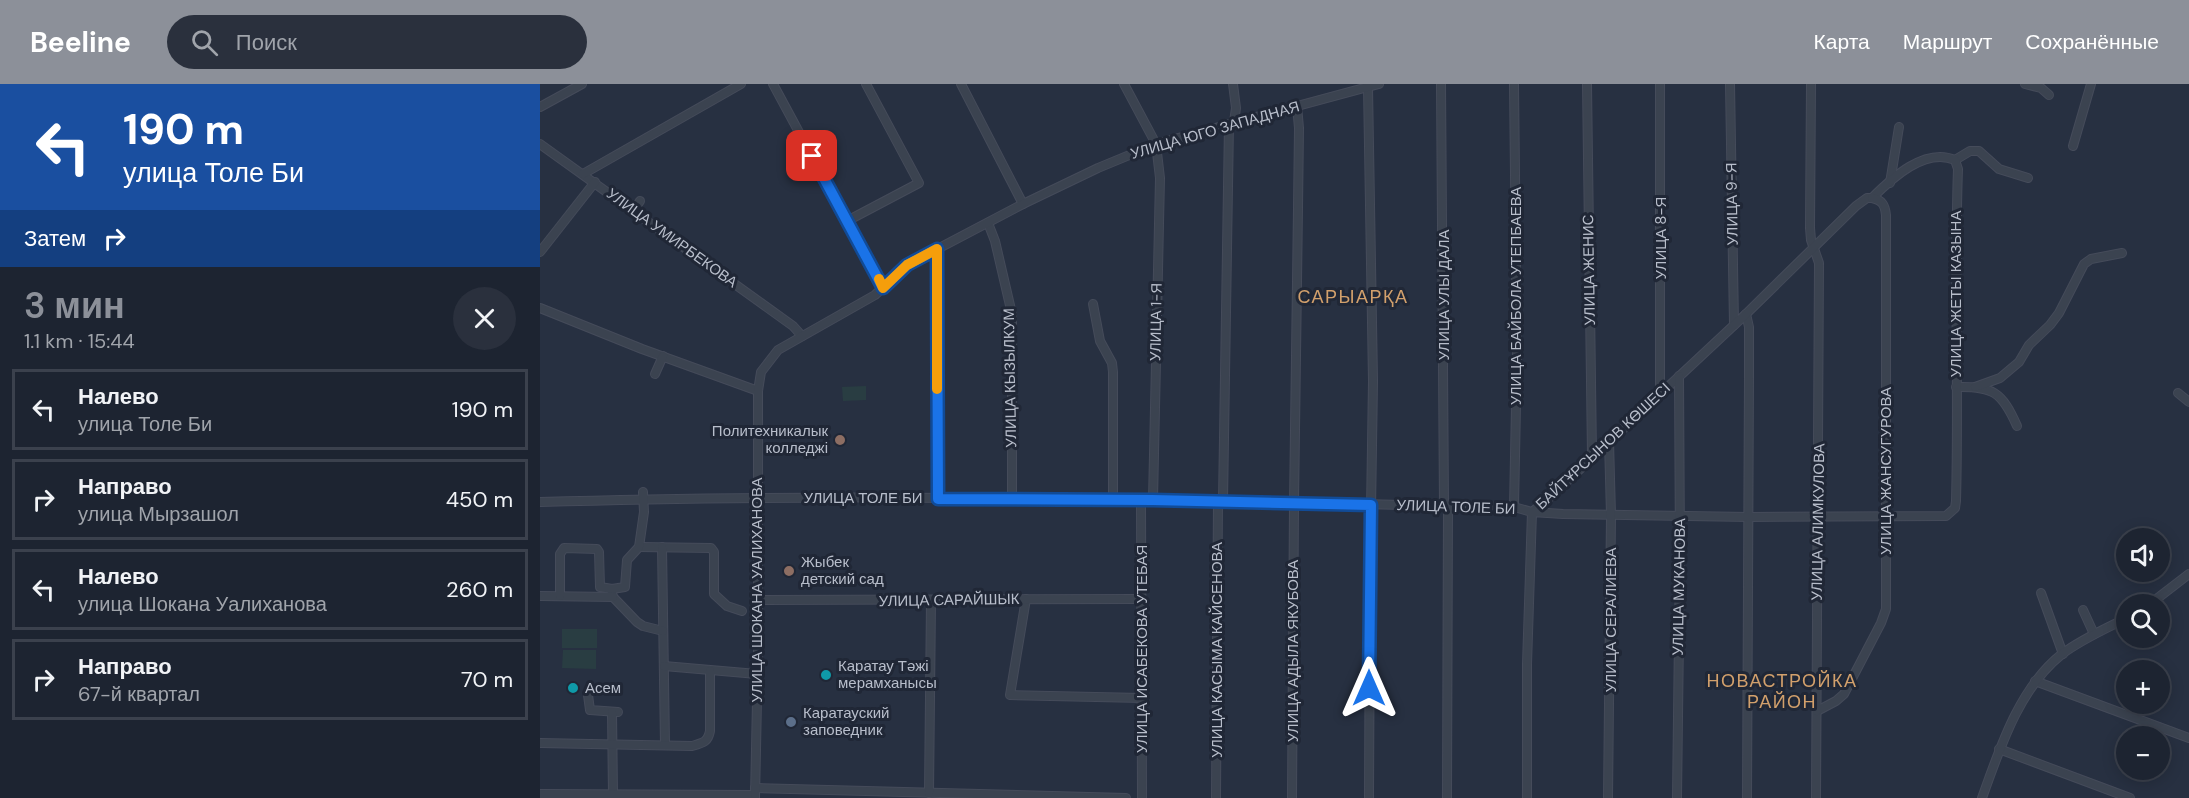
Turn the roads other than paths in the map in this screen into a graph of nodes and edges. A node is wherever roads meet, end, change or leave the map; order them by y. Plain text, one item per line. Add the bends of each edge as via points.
1 (582, 84) edge
2 (741, 84) edge
3 (773, 84) edge
4 (866, 84) edge
5 (961, 84) edge
6 (1124, 84) edge
7 (1233, 84) edge
8 (1379, 84) edge
9 (1441, 84) edge
10 (1514, 84) edge
11 (1587, 84) edge
12 (1660, 84) edge
13 (1730, 84) edge
14 (1811, 84) edge
15 (2025, 84) edge
16 (2091, 84) edge
17 (1368, 87) junction
18 (1347, 88) edge
19 (2049, 95) dead end
20 (1297, 106) junction
21 (540, 107) edge
22 (1231, 123) junction
23 (1899, 127) dead end
24 (540, 144) edge
25 (1156, 144) junction
26 (2073, 146) dead end
27 (1955, 160) junction
28 (584, 174) junction
29 (2028, 178) dead end
30 (595, 182) junction
31 (1890, 183) junction
32 (1872, 198) junction
33 (640, 201) dead end
34 (1023, 204) junction
35 (634, 210) junction
36 (847, 221) junction
37 (988, 223) junction
38 (1813, 247) junction
39 (937, 249) junction
40 (540, 252) edge
41 (2122, 253) dead end
42 (883, 288) junction
43 (1093, 304) dead end
44 (541, 310) edge
45 (1746, 314) junction
46 (1734, 325) junction
47 (802, 336) junction
48 (663, 356) junction
49 (655, 374) dead end
50 (1679, 376) junction
51 (1956, 387) junction
52 (1975, 387) junction
53 (758, 391) junction
54 (1660, 393) junction
55 (2178, 393) dead end
56 (2189, 402) edge
57 (2017, 426) dead end
58 (1609, 441) junction
59 (1592, 456) junction
60 (643, 495) junction
61 (757, 498) junction
62 (938, 499) junction
63 (1012, 499) junction
64 (1113, 500) junction
65 (1141, 500) junction
66 (1153, 500) junction
67 (1220, 501) junction
68 (540, 502) edge
69 (1294, 504) junction
70 (1371, 505) junction
71 (1446, 506) junction
72 (1514, 507) junction
73 (1532, 512) junction
74 (1611, 515) junction
75 (1886, 515) junction
76 (1680, 516) junction
77 (1817, 516) junction
78 (1940, 516) joint
79 (1749, 517) junction
80 (639, 547) junction
81 (662, 547) junction
82 (2189, 574) edge
83 (612, 593) junction
84 (2041, 593) dead end
85 (2163, 594) edge
86 (560, 596) junction
87 (540, 597) edge
88 (1026, 599) junction
89 (1142, 599) junction
90 (756, 600) junction
91 (931, 601) junction
92 (2083, 610) dead end
93 (742, 611) dead end
94 (2116, 623) edge
95 (663, 631) junction
96 (2094, 634) junction
97 (2063, 654) junction
98 (664, 666) junction
99 (710, 671) junction
100 (757, 674) junction
101 (2036, 681) junction
102 (588, 695) dead end
103 (1142, 698) junction
104 (1817, 711) junction
105 (2189, 738) edge
106 (540, 743) edge
107 (612, 743) junction
108 (665, 745) junction
109 (1999, 749) junction
110 (929, 793) junction
111 (540, 794) edge
112 (755, 794) edge
113 (613, 795) junction
114 (1126, 798) edge
115 (1142, 798) edge
116 (1216, 798) edge
117 (1292, 798) edge
118 (1369, 798) edge
119 (1447, 798) edge
120 (1527, 798) edge
121 (1608, 798) edge
122 (1677, 798) edge
123 (1747, 798) edge
124 (1816, 798) edge
125 (1982, 798) edge
126 (2130, 798) edge

1 - 21 street
2 - 28 street
3 - 36 street
4 - 36 street via 919,183
5 - 34 street
6 - 25 street
7 - 22 street, УЛИЦА КАСЫМА КАЙСЕНОВА via 1236,108
8 - 17 street, УЛИЦА ЮГО ЗАПАДНАЯ
9 - 71 street, УЛИЦА УЛЫ ДАЛА
10 - 72 street, УЛИЦА БАЙБОЛА УТЕПБАЕВА via 1518,355
11 - 59 street, УЛИЦА ЖЕНИС
12 - 54 street, УЛИЦА 8-Я
13 - 46 street, УЛИЦА 9-Я
14 - 38 street, УЛИЦА АЛИМКУЛОВА
15 - 19 street via 2042,88
16 - 26 street
17 - 18 street, УЛИЦА ЮГО ЗАПАДНАЯ
17 - 70 street
18 - 20 street, УЛИЦА ЮГО ЗАПАДНАЯ
20 - 22 street, УЛИЦА ЮГО ЗАПАДНАЯ
20 - 69 street, УЛИЦА АДЫЛА ЯКУБОВА
22 - 25 street, УЛИЦА ЮГО ЗАПАДНАЯ
22 - 67 street, УЛИЦА КАСЫМА КАЙСЕНОВА
23 - 31 street
24 - 28 street, УЛИЦА УМИРБЕКОВА
25 - 34 street, УЛИЦА ЮГО ЗАПАДНАЯ
25 - 66 street, УЛИЦА 1-Я via 1160,178
27 - 29 street via 1970,151 1979,151 1999,170
27 - 31 street via 1940,156 1922,160
27 - 51 street, УЛИЦА ЖЕТЫ КАЗЫНА
28 - 30 street, УЛИЦА УМИРБЕКОВА
30 - 35 street, УЛИЦА УМИРБЕКОВА
30 - 40 street
31 - 32 street
32 - 38 street, БАЙТҰРСЫНОВ КӨШЕСІ via 1856,206
32 - 75 street, УЛИЦА ЖАНСУГУРОВА via 1885,206
33 - 35 street
34 - 37 street, УЛИЦА ШОКАНА УАЛИХАНОВА
35 - 47 street, УЛИЦА УМИРБЕКОВА
36 - 42 street
37 - 39 street, УЛИЦА ШОКАНА УАЛИХАНОВА
37 - 63 street, УЛИЦА КЫЗЫЛКУМ via 1012,314
38 - 45 street, БАЙТҰРСЫНОВ КӨШЕСІ
38 - 77 street, УЛИЦА АЛИМКУЛОВА via 1819,263
39 - 42 street, УЛИЦА ШОКАНА УАЛИХАНОВА via 907,265
39 - 62 street
41 - 52 street via 2091,259 2085,264 2059,313 2028,345 2019,362 2000,378
42 - 47 street, УЛИЦА ШОКАНА УАЛИХАНОВА via 864,303
43 - 64 street via 1100,341 1113,372
44 - 48 street
45 - 46 street, БАЙТҰРСЫНОВ КӨШЕСІ
45 - 79 street
46 - 50 street, БАЙТҰРСЫНОВ КӨШЕСІ
47 - 53 street, УЛИЦА ШОКАНА УАЛИХАНОВА via 771,358 761,372
48 - 49 street
48 - 53 street
50 - 54 street, БАЙТҰРСЫНОВ КӨШЕСІ
50 - 76 street, УЛИЦА МУКАНОВА
51 - 52 street
51 - 78 street, УЛИЦА ЖЕТЫ КАЗЫНА via 1956,501 1951,513
52 - 57 street via 1994,391 2002,398
53 - 61 street, УЛИЦА ШОКАНА УАЛИХАНОВА
54 - 58 street, БАЙТҰРСЫНОВ КӨШЕСІ
55 - 56 street
58 - 59 street, БАЙТҰРСЫНОВ КӨШЕСІ
58 - 74 street, УЛИЦА СЕРАЛИЕВА
59 - 73 street, БАЙТҰРСЫНОВ КӨШЕСІ
60 - 61 street, УЛИЦА ТОЛЕ БИ
60 - 68 street, УЛИЦА ТОЛЕ БИ
60 - 80 street
61 - 62 street, УЛИЦА ТОЛЕ БИ
61 - 90 street, УЛИЦА ШОКАНА УАЛИХАНОВА
62 - 63 street, УЛИЦА ТОЛЕ БИ
63 - 64 street, УЛИЦА ТОЛЕ БИ
64 - 65 street, УЛИЦА ТОЛЕ БИ
65 - 66 street, УЛИЦА ТОЛЕ БИ
65 - 89 street, УЛИЦА ИСАБЕКОВА УТЕБАЯ
66 - 67 street, УЛИЦА ТОЛЕ БИ
67 - 69 street, УЛИЦА ТОЛЕ БИ
67 - 116 street, УЛИЦА КАСЫМА КАЙСЕНОВА
69 - 70 street, УЛИЦА ТОЛЕ БИ
69 - 117 street, УЛИЦА АДЫЛА ЯКУБОВА
70 - 71 street, УЛИЦА ТОЛЕ БИ
70 - 118 street
71 - 72 street, УЛИЦА ТОЛЕ БИ
71 - 119 street, УЛИЦА УЛЫ ДАЛА
72 - 73 street, УЛИЦА ТОЛЕ БИ
73 - 74 street, УЛИЦА ТОЛЕ БИ
73 - 120 street, БАЙТҰРСЫНОВ КӨШЕСІ
74 - 76 street, УЛИЦА ТОЛЕ БИ
74 - 121 street, УЛИЦА СЕРАЛИЕВА
75 - 77 street, УЛИЦА ТОЛЕ БИ
75 - 78 street, УЛИЦА ТОЛЕ БИ
75 - 104 street, УЛИЦА ЖАНСУГУРОВА via 1884,616 1844,694
76 - 79 street, УЛИЦА ТОЛЕ БИ
76 - 122 street, УЛИЦА МУКАНОВА
77 - 79 street, УЛИЦА ТОЛЕ БИ
77 - 104 street, УЛИЦА АЛИМКУЛОВА
79 - 123 street
80 - 81 street
80 - 83 street via 627,560 625,587
81 - 93 street via 711,548 714,594 727,606
81 - 95 street
82 - 85 street
83 - 86 street
83 - 86 street via 600,587 597,549 564,548 560,554
83 - 95 street via 643,626
84 - 97 street
86 - 87 street
88 - 89 street, УЛИЦА САРАЙШЫК
88 - 91 street, УЛИЦА САРАЙШЫК
88 - 103 street via 1010,695
89 - 103 street, УЛИЦА ИСАБЕКОВА УТЕБАЯ
90 - 91 street, УЛИЦА САРАЙШЫК
90 - 100 street, УЛИЦА ШОКАНА УАЛИХАНОВА
91 - 110 street
92 - 96 street
94 - 96 street
95 - 98 street
96 - 97 street
97 - 101 street
98 - 99 street
98 - 108 street
99 - 100 street
99 - 108 street via 709,738 692,746
100 - 112 street, УЛИЦА ШОКАНА УАЛИХАНОВА
101 - 105 street
101 - 109 street
102 - 107 street via 590,710 615,712
103 - 115 street, УЛИЦА ИСАБЕКОВА УТЕБАЯ
104 - 124 street, УЛИЦА АЛИМКУЛОВА
106 - 107 street
107 - 108 street
107 - 113 street
109 - 125 street
109 - 126 street
110 - 112 street
110 - 114 street
111 - 113 street
112 - 113 street

